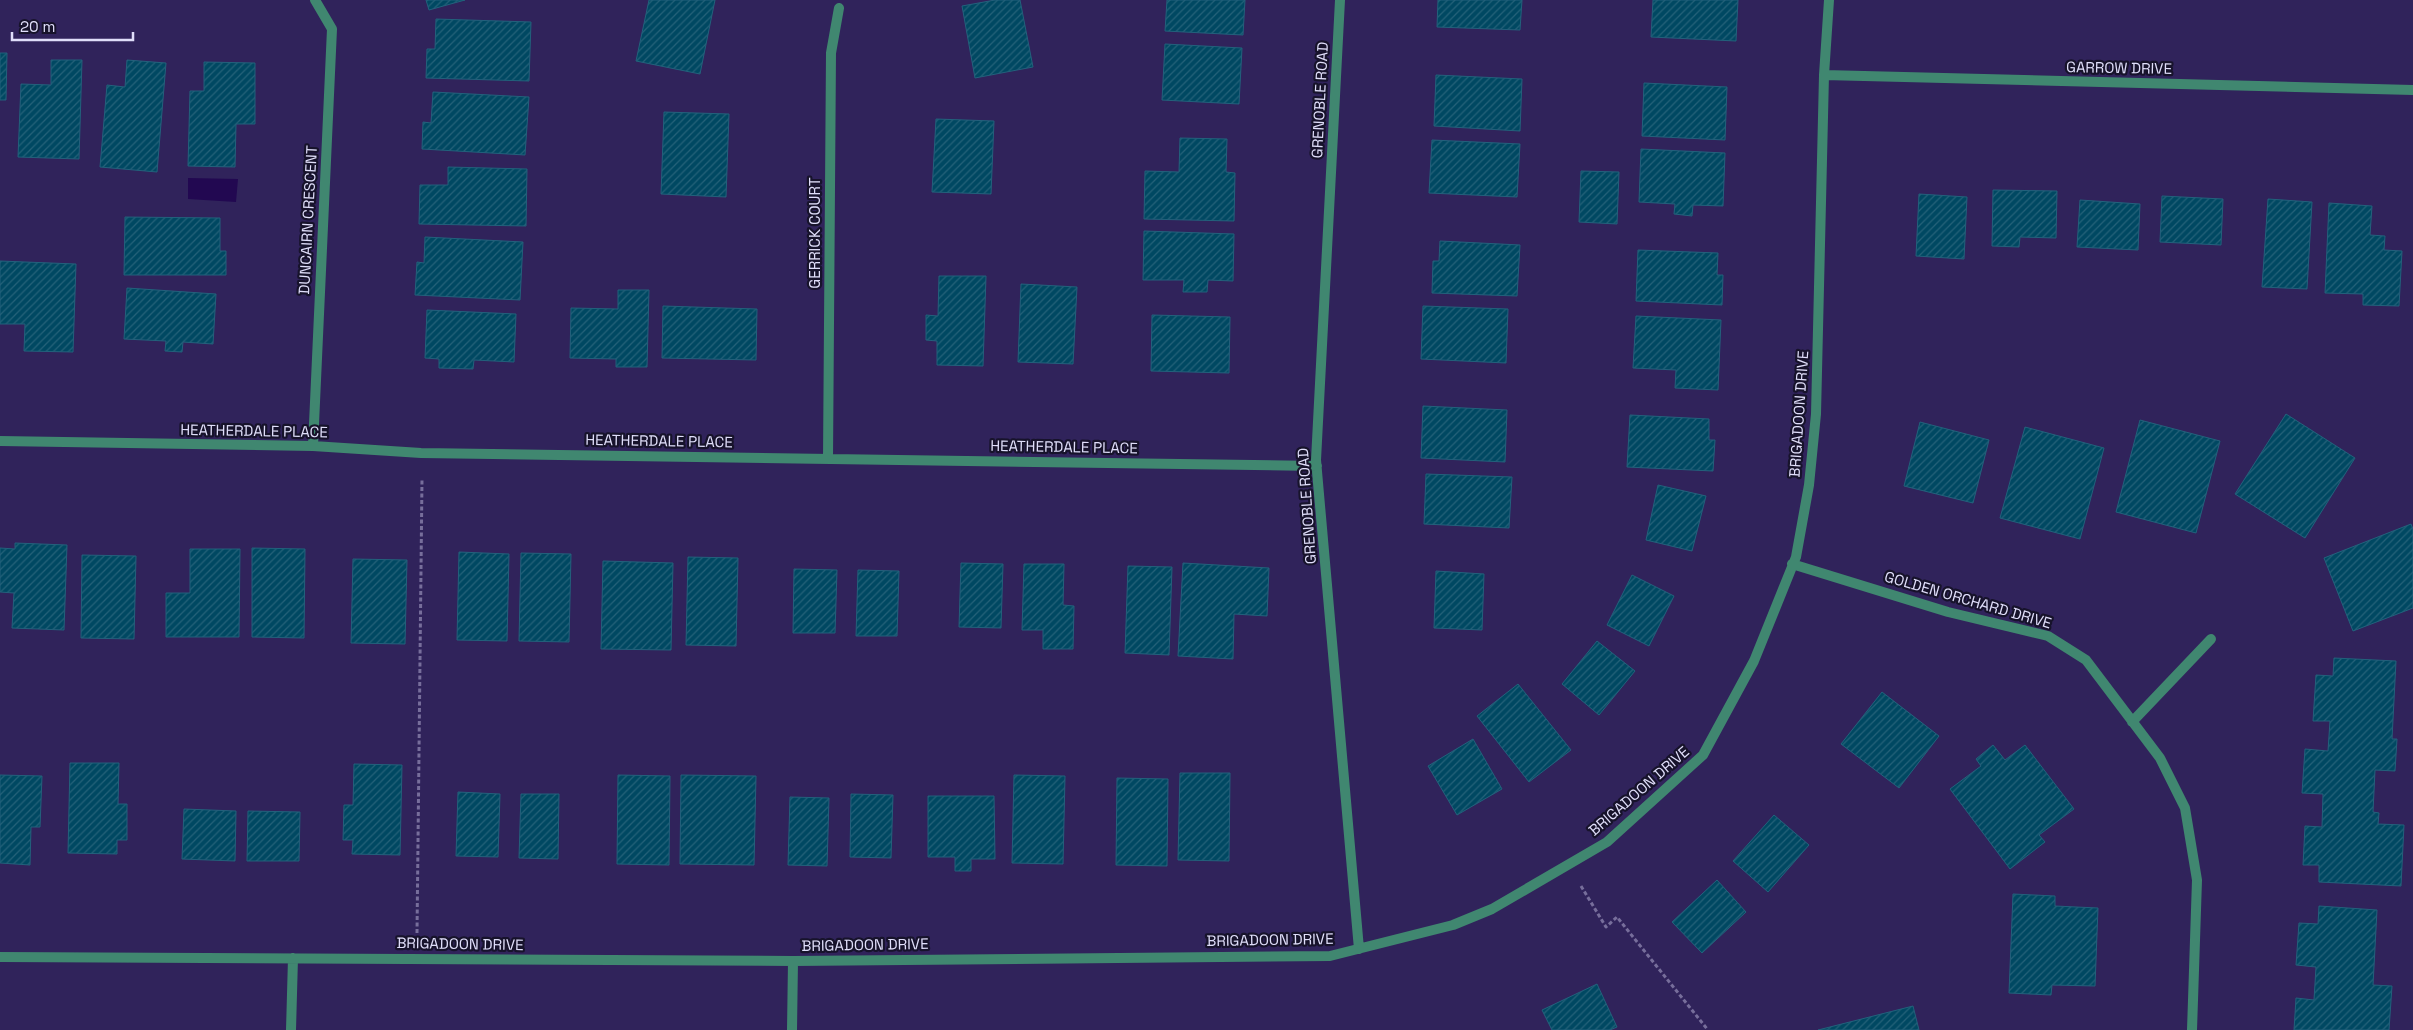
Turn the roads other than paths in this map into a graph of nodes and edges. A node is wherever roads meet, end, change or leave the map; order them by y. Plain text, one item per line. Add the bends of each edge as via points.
1 (315, 0) edge
2 (1340, 0) edge
3 (1829, 0) edge
4 (839, 8) dead end
5 (1824, 75) junction
6 (2413, 90) edge
7 (0, 441) edge
8 (313, 446) junction
9 (828, 459) junction
10 (1318, 466) junction
11 (1792, 564) junction
12 (2211, 639) dead end
13 (2132, 722) junction
14 (1359, 949) junction
15 (0, 957) edge
16 (293, 958) junction
17 (794, 961) junction
18 (291, 1030) edge
19 (792, 1030) edge
20 (2192, 1030) edge

1 - 8 street, DUNCAIRN CRESCENT via 332,29
2 - 10 street, GRENOBLE ROAD
3 - 5 street, BRIGADOON DRIVE
4 - 9 street, GERRICK COURT via 832,52
5 - 6 street, GARROW DRIVE
5 - 11 street, BRIGADOON DRIVE via 1814,443 1796,557
7 - 8 street, HEATHERDALE PLACE
8 - 9 street, HEATHERDALE PLACE via 421,453
9 - 10 street, HEATHERDALE PLACE
10 - 14 street, GRENOBLE ROAD
11 - 13 street, GOLDEN ORCHARD DRIVE via 1948,612 2048,636 2086,660
11 - 14 street, BRIGADOON DRIVE via 1754,662 1703,755 1607,842 1492,909 1453,925
12 - 13 street
13 - 20 street, GOLDEN ORCHARD DRIVE via 2160,758 2185,808 2197,880
14 - 17 street, BRIGADOON DRIVE via 1330,956
15 - 16 street, BRIGADOON DRIVE
16 - 17 street, BRIGADOON DRIVE
16 - 18 street
17 - 19 street

